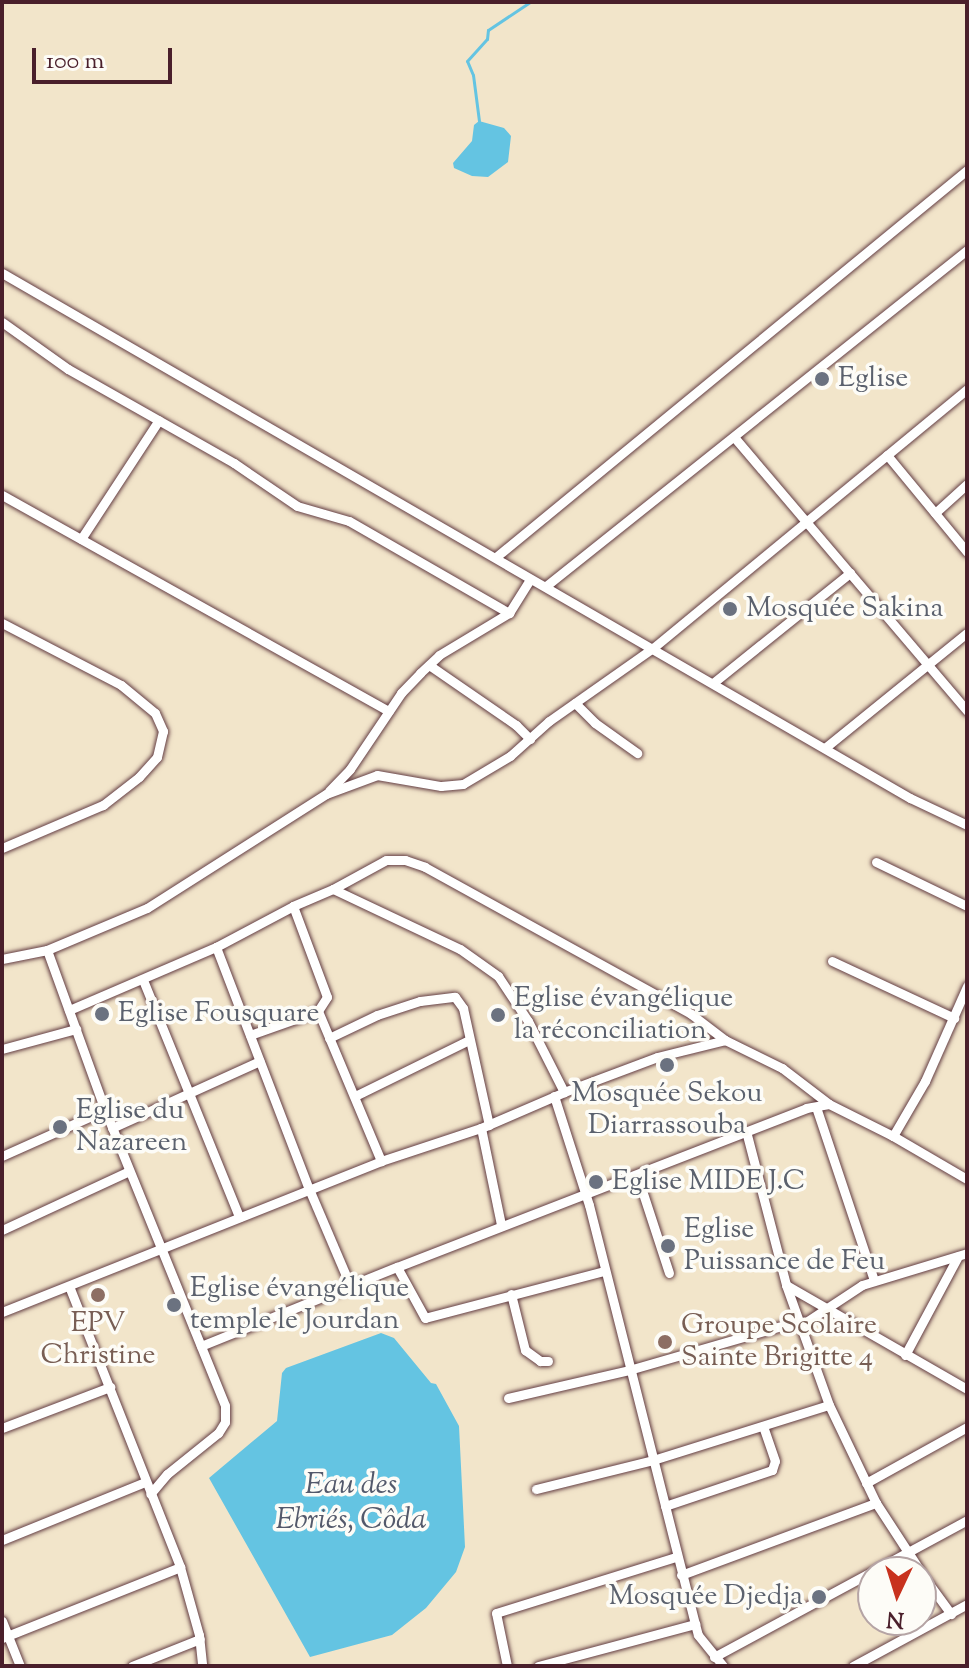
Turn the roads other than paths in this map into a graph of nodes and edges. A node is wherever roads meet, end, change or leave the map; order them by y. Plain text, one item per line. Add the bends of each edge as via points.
1 (967, 170) edge
2 (967, 250) edge
3 (2, 273) edge
4 (2, 322) edge
5 (967, 389) edge
6 (159, 420) junction
7 (734, 437) junction
8 (887, 455) junction
9 (967, 484) edge
10 (2, 495) edge
11 (935, 513) junction
12 (806, 522) junction
13 (81, 539) junction
14 (967, 552) edge
15 (496, 557) junction
16 (850, 573) junction
17 (530, 579) junction
18 (546, 586) junction
19 (509, 613) junction
20 (3, 627) edge
21 (967, 633) edge
22 (653, 648) junction
23 (429, 665) junction
24 (928, 665) junction
25 (713, 683) junction
26 (575, 703) junction
27 (389, 711) junction
28 (967, 711) edge
29 (530, 739) junction
30 (826, 747) junction
31 (637, 753) dead end
32 (326, 794) junction
33 (967, 825) edge
34 (2, 848) edge
35 (876, 862) dead end
36 (333, 889) junction
37 (293, 906) junction
38 (967, 906) edge
39 (216, 947) junction
40 (47, 950) junction
41 (2, 959) edge
42 (832, 961) dead end
43 (143, 980) junction
44 (967, 986) edge
45 (69, 1010) junction
46 (318, 1011) junction
47 (954, 1018) junction
48 (76, 1029) junction
49 (250, 1035) junction
50 (329, 1038) junction
51 (469, 1040) junction
52 (725, 1040) junction
53 (2, 1049) edge
54 (260, 1061) junction
55 (564, 1092) junction
56 (189, 1093) junction
57 (355, 1096) junction
58 (554, 1096) junction
59 (829, 1104) junction
60 (816, 1107) junction
61 (105, 1110) junction
62 (485, 1127) junction
63 (112, 1128) junction
64 (746, 1131) junction
65 (893, 1136) junction
66 (2, 1156) edge
67 (381, 1161) junction
68 (129, 1171) junction
69 (637, 1175) junction
70 (967, 1179) edge
71 (309, 1189) junction
72 (586, 1195) junction
73 (239, 1217) junction
74 (501, 1225) junction
75 (2, 1230) edge
76 (161, 1249) junction
77 (963, 1254) edge
78 (397, 1267) junction
79 (604, 1271) junction
80 (669, 1273) dead end
81 (874, 1280) junction
82 (350, 1285) junction
83 (786, 1285) junction
84 (69, 1286) junction
85 (511, 1294) junction
86 (827, 1308) junction
87 (2, 1312) edge
88 (800, 1324) junction
89 (201, 1346) junction
90 (905, 1355) junction
91 (548, 1361) dead end
92 (629, 1370) junction
93 (966, 1386) edge
94 (110, 1387) junction
95 (508, 1398) dead end
96 (829, 1405) junction
97 (763, 1426) junction
98 (967, 1427) edge
99 (2, 1428) edge
100 (653, 1460) junction
101 (145, 1482) junction
102 (866, 1483) junction
103 (536, 1489) dead end
104 (150, 1494) junction
105 (876, 1503) junction
106 (665, 1506) junction
107 (967, 1520) edge
108 (2, 1540) edge
109 (906, 1552) junction
110 (909, 1556) edge
111 (676, 1557) junction
112 (180, 1567) junction
113 (681, 1575) junction
114 (937, 1594) edge
115 (967, 1604) edge
116 (951, 1614) junction
117 (2, 1621) edge
118 (695, 1624) junction
119 (5, 1637) edge
120 (200, 1639) junction
121 (714, 1657) junction
122 (20, 1666) edge
123 (132, 1666) edge
124 (202, 1666) edge
125 (507, 1666) edge
126 (538, 1666) edge
127 (723, 1666) edge
128 (853, 1666) edge

1 - 15 street
2 - 7 street
3 - 15 street
4 - 6 street via 68,369
5 - 8 street
6 - 13 street
6 - 19 street via 297,506 349,521
7 - 12 street
7 - 18 street
8 - 11 street
8 - 12 street
9 - 11 street
10 - 13 street
11 - 14 street
12 - 16 street
12 - 22 street
13 - 27 street
15 - 17 street
16 - 24 street
16 - 25 street
17 - 18 street
17 - 19 street
18 - 22 street
19 - 23 street
20 - 34 street via 121,685 155,713 163,731 157,757 103,805
21 - 24 street
22 - 25 street
22 - 26 street
23 - 27 street
23 - 29 street
24 - 28 street
24 - 30 street
25 - 30 street
26 - 29 street
26 - 31 street
27 - 32 street via 350,769
29 - 32 street via 463,784 441,786 377,775
30 - 33 street
32 - 40 street via 147,908
35 - 38 street
36 - 37 street
36 - 52 street via 386,860 415,863 691,1014
36 - 55 street via 460,949 498,976
37 - 39 street
37 - 46 street via 327,997
39 - 43 street
39 - 49 street
40 - 41 street
40 - 45 street
42 - 47 street
43 - 45 street
43 - 56 street
44 - 47 street
45 - 48 street
46 - 49 street
46 - 50 street
47 - 65 street
48 - 53 street
48 - 61 street
49 - 54 street
50 - 51 street via 377,1015 443,996 460,1002
50 - 57 street
51 - 57 street
51 - 62 street
52 - 55 street via 628,1066
52 - 59 street via 782,1068
54 - 56 street
54 - 71 street
55 - 58 street
56 - 63 street
56 - 73 street
57 - 67 street
58 - 62 street
58 - 72 street
59 - 60 street
59 - 65 street
60 - 64 street
60 - 81 street
61 - 63 street
61 - 66 street
62 - 67 street
62 - 74 street
63 - 68 street
64 - 69 street
64 - 83 street
65 - 70 street
67 - 71 street
68 - 75 street
68 - 76 street
69 - 72 street
69 - 80 street
71 - 73 street
71 - 82 street
72 - 74 street
72 - 79 street
73 - 76 street
74 - 78 street
76 - 84 street
76 - 89 street
77 - 81 street
77 - 90 street
78 - 82 street
78 - 85 street via 425,1318
79 - 85 street
79 - 92 street
81 - 86 street
82 - 89 street
83 - 86 street
83 - 88 street
84 - 87 street
84 - 94 street
85 - 91 street via 525,1350
86 - 88 street
86 - 90 street
88 - 92 street
88 - 96 street
89 - 104 street via 225,1406 225,1422
90 - 93 street
92 - 95 street
92 - 100 street
94 - 99 street
94 - 101 street
96 - 97 street
96 - 102 street
97 - 100 street
97 - 106 street via 775,1461 772,1470
98 - 102 street
100 - 103 street
100 - 106 street
101 - 104 street
101 - 108 street
102 - 105 street
104 - 112 street
105 - 109 street
105 - 113 street
106 - 111 street
107 - 109 street
109 - 110 street
109 - 121 street
111 - 113 street
111 - 125 street via 496,1613
112 - 119 street
112 - 120 street
113 - 118 street
114 - 116 street
115 - 116 street
116 - 128 street
117 - 119 street
118 - 121 street
118 - 126 street
119 - 122 street
120 - 123 street
120 - 124 street
121 - 127 street

